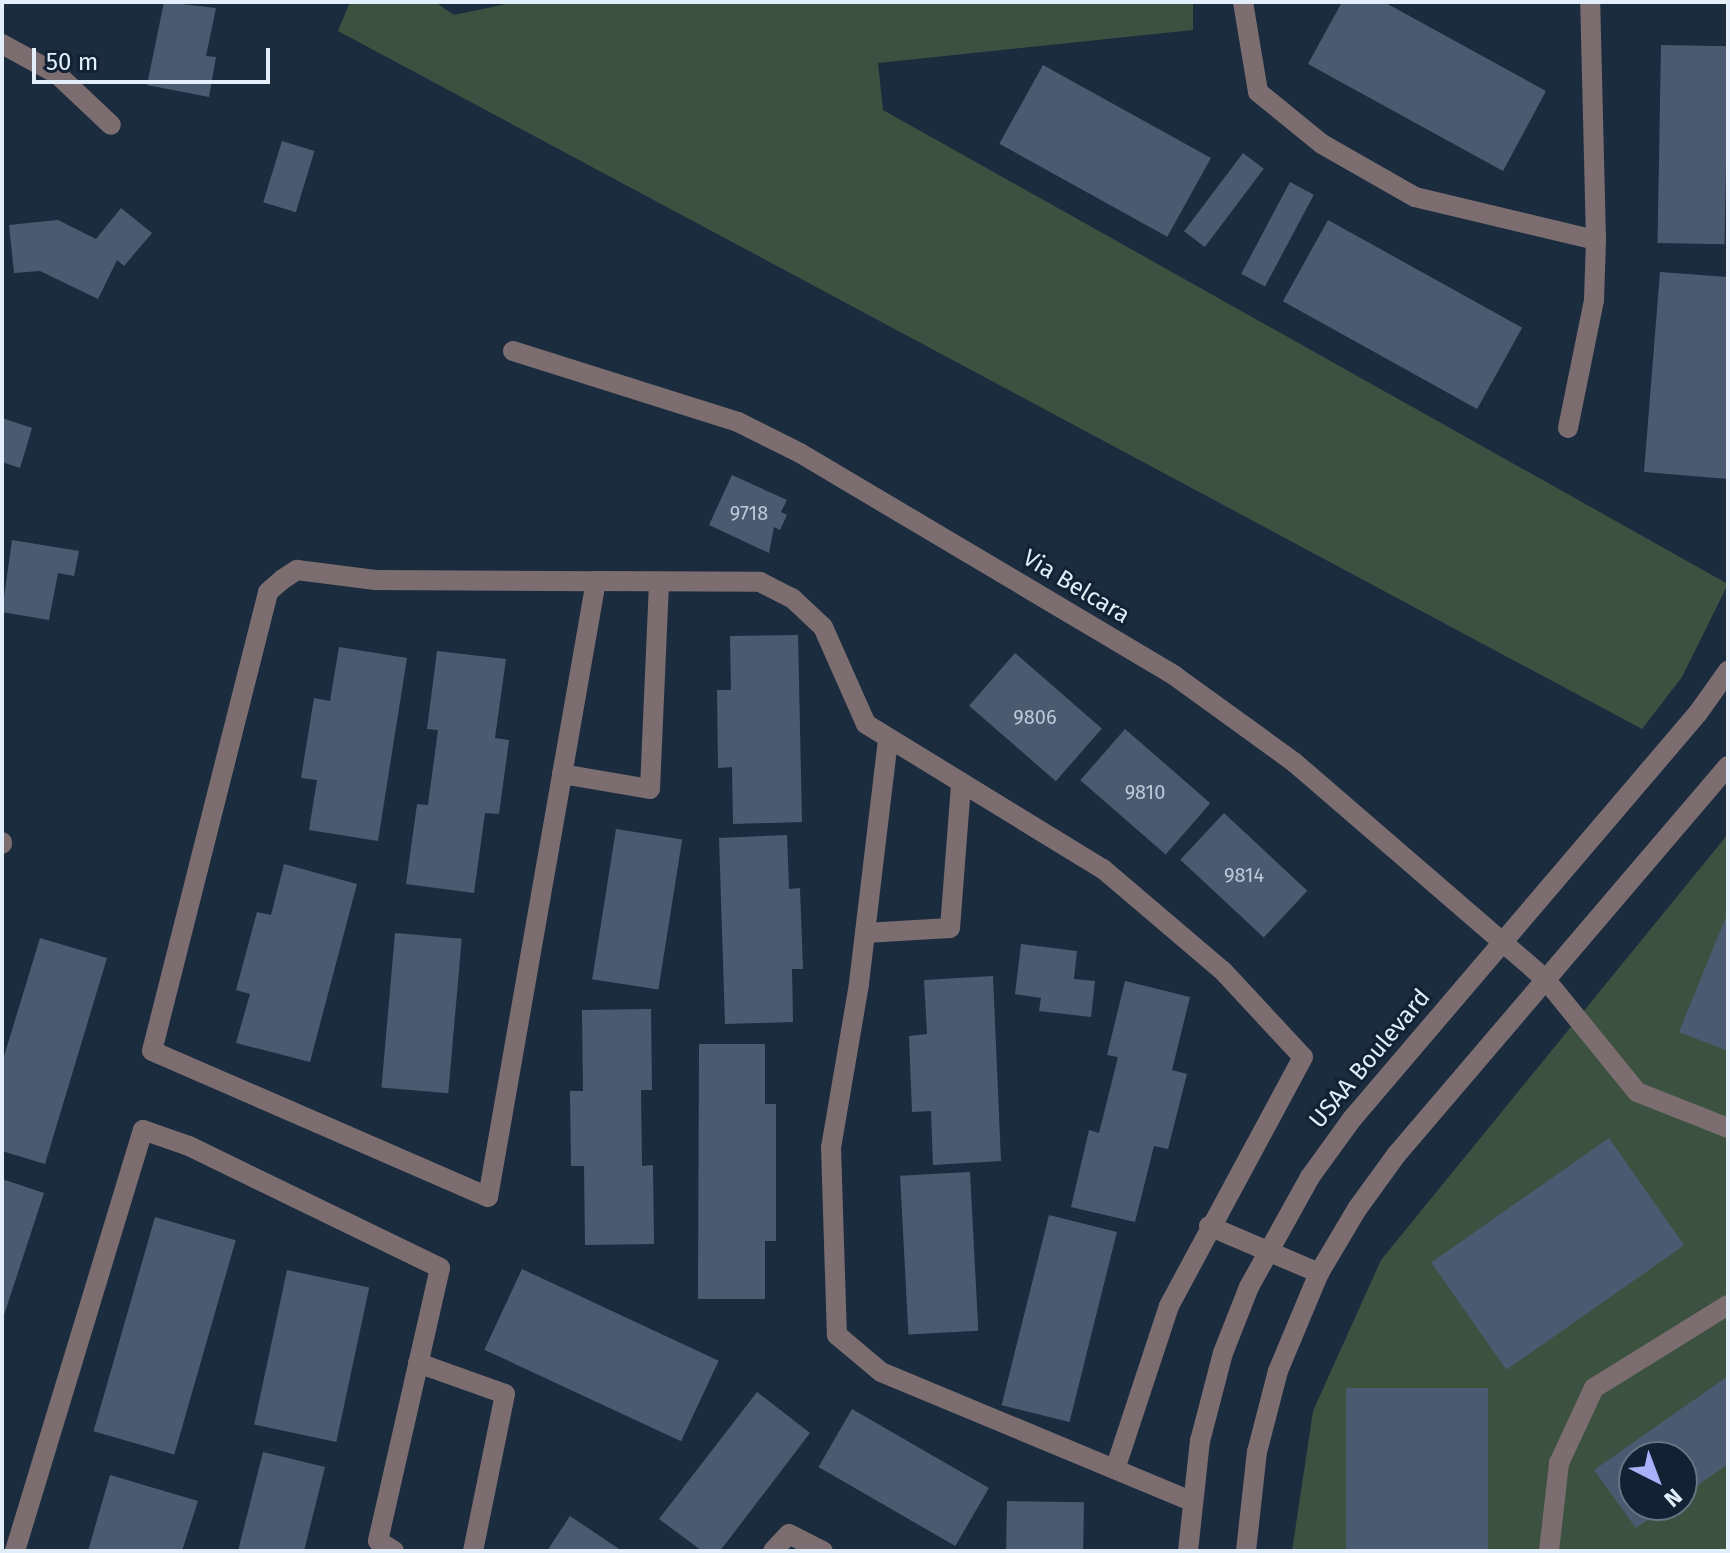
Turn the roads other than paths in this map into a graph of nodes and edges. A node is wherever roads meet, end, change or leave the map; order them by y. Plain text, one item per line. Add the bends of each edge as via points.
1 (1243, 2) edge
2 (1595, 3) edge
3 (2, 44) edge
4 (111, 125) dead end
5 (1596, 240) junction
6 (513, 351) dead end
7 (1568, 428) dead end
8 (596, 581) junction
9 (659, 582) junction
10 (1728, 671) edge
11 (888, 740) junction
12 (1728, 766) edge
13 (562, 774) junction
14 (961, 784) junction
15 (865, 933) junction
16 (1502, 943) junction
17 (1546, 980) junction
18 (1728, 1128) edge
19 (1209, 1226) junction
20 (1266, 1251) junction
21 (1319, 1273) junction
22 (1728, 1305) edge
23 (418, 1363) junction
24 (1115, 1469) junction
25 (1193, 1502) junction
26 (15, 1551) edge
27 (394, 1551) edge
28 (473, 1551) edge
29 (773, 1551) edge
30 (823, 1551) edge
31 (1188, 1551) edge
32 (1246, 1551) edge
33 (1549, 1551) edge

1 - 5 street via 1258,92 1322,144 1415,197
2 - 5 street
3 - 4 street via 57,74
5 - 7 street via 1594,300
6 - 16 street, Via Belcara via 738,422 1175,676 1295,763
8 - 9 street
8 - 13 street
8 - 13 street via 375,580 297,570 268,592 152,1051 488,1197
9 - 11 street via 760,582 792,598 823,627 866,724
9 - 13 street via 650,789
10 - 16 street, USAA Boulevard
11 - 14 street
11 - 15 street
12 - 17 street
14 - 15 street via 950,928
14 - 19 street via 1103,869 1223,971 1303,1057
15 - 24 street via 831,1147 837,1335 881,1372
16 - 17 street, Via Belcara
16 - 20 street, USAA Boulevard via 1352,1119
17 - 18 street, Via Belcara via 1637,1092
17 - 21 street via 1397,1154
19 - 20 street
19 - 24 street via 1169,1306
20 - 21 street
20 - 25 street, USAA Boulevard via 1223,1353 1200,1441
21 - 32 street via 1278,1371 1260,1438
22 - 33 street via 1594,1388 1559,1463
23 - 26 street via 440,1268 189,1146 143,1130
23 - 27 street via 378,1541
23 - 28 street via 505,1394
24 - 25 street
25 - 31 street, USAA Boulevard
29 - 30 street via 789,1534

